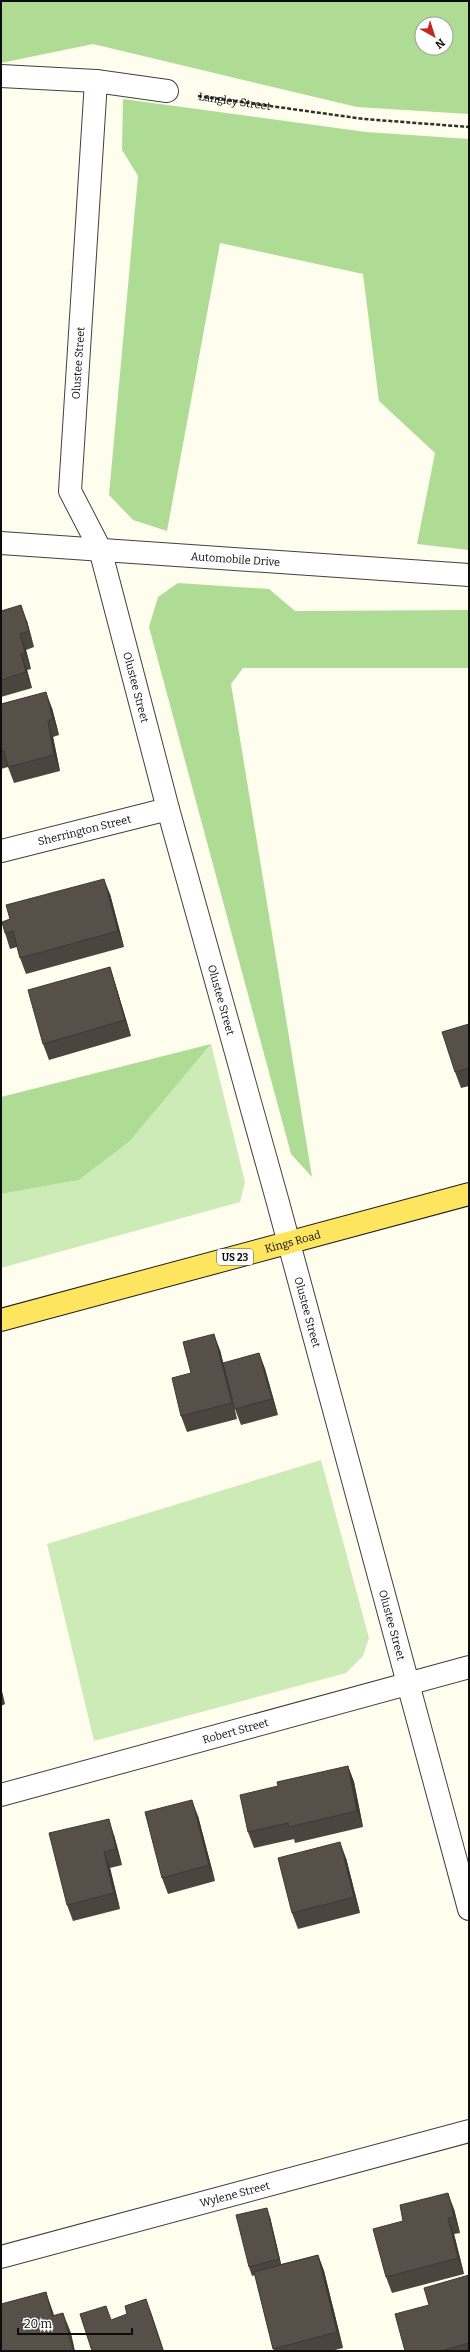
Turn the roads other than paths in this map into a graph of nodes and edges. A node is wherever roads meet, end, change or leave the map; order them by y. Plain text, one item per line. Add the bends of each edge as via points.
1 (1, 76) edge
2 (96, 81) junction
3 (168, 91) road end
4 (1, 543) edge
5 (100, 549) junction
6 (469, 575) edge
7 (168, 809) junction
8 (1, 851) edge
9 (469, 1194) edge
10 (289, 1243) junction
11 (1, 1320) edge
12 (469, 1667) edge
13 (408, 1684) junction
14 (1, 1795) edge
15 (469, 1909) edge
16 (469, 2131) edge
17 (1, 2257) edge

1 - 2 street
2 - 3 street
2 - 5 street, Olustee Street via 70,491
4 - 5 street, Automobile Drive
5 - 6 street, Automobile Drive
5 - 7 street, Olustee Street
7 - 8 street, Sherrington Street
7 - 10 street, Olustee Street
9 - 10 main road, Kings Road / US 23
10 - 11 main road, Kings Road / US 23
10 - 13 street, Olustee Street
12 - 13 street, Robert Street
13 - 14 street, Robert Street
13 - 15 street, Olustee Street
16 - 17 street, Wylene Street

